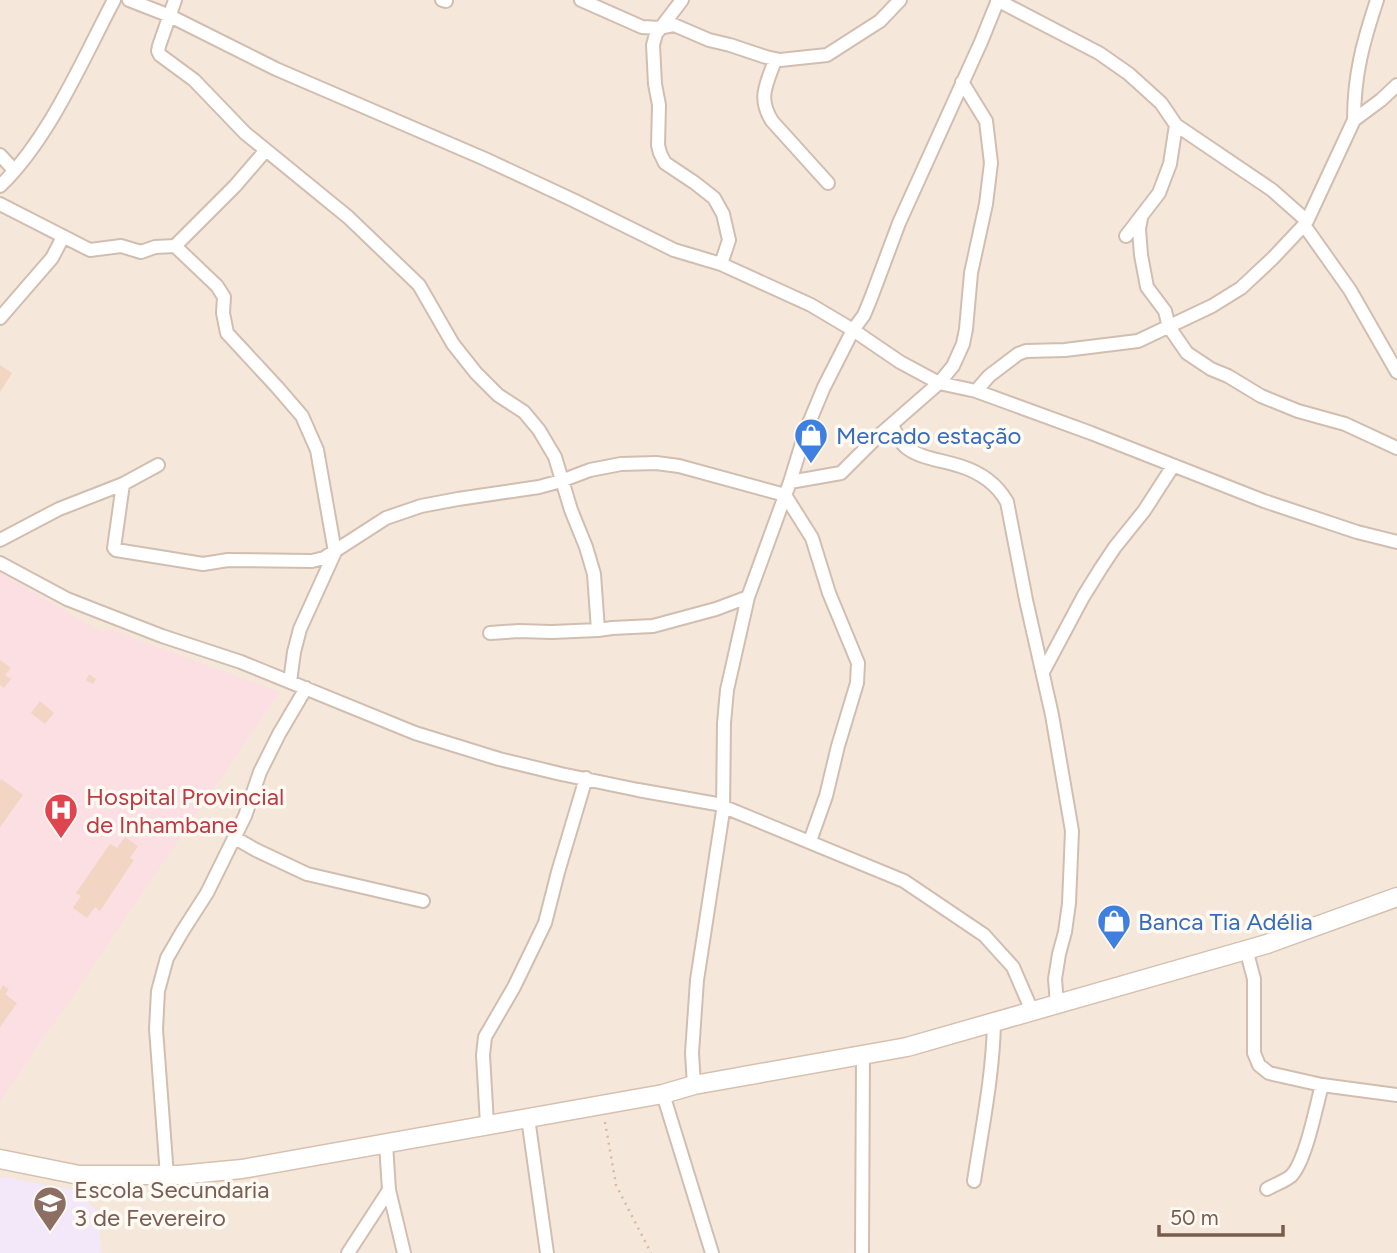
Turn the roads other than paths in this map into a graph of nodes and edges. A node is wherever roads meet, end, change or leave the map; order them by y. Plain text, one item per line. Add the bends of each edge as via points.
1 (114, 0) edge
2 (129, 0) edge
3 (175, 0) edge
4 (580, 0) edge
5 (682, 0) edge
6 (901, 0) edge
7 (997, 0) edge
8 (1377, 0) edge
9 (170, 16) junction
10 (660, 28) junction
11 (775, 60) junction
12 (962, 82) junction
13 (1397, 85) edge
14 (1354, 120) junction
15 (1176, 125) junction
16 (266, 150) junction
17 (0, 155) edge
18 (14, 170) junction
19 (828, 183) dead end
20 (0, 186) edge
21 (0, 204) edge
22 (1141, 218) junction
23 (1306, 223) junction
24 (1126, 236) dead end
25 (63, 237) junction
26 (175, 246) junction
27 (721, 264) junction
28 (0, 318) edge
29 (1169, 327) junction
30 (853, 330) junction
31 (1397, 372) edge
32 (939, 383) junction
33 (976, 391) junction
34 (892, 425) junction
35 (1397, 448) edge
36 (158, 465) dead end
37 (1173, 466) junction
38 (561, 481) junction
39 (790, 482) junction
40 (122, 484) junction
41 (785, 495) junction
42 (0, 540) edge
43 (1397, 542) edge
44 (335, 552) junction
45 (0, 564) edge
46 (748, 597) junction
47 (598, 631) junction
48 (490, 633) dead end
49 (1043, 672) junction
50 (290, 682) junction
51 (306, 688) junction
52 (586, 778) junction
53 (722, 806) junction
54 (235, 838) junction
55 (810, 841) junction
56 (1397, 897) edge
57 (423, 901) dead end
58 (1246, 949) junction
59 (1058, 1004) junction
60 (1032, 1011) junction
61 (994, 1023) junction
62 (863, 1055) junction
63 (694, 1085) junction
64 (1322, 1085) junction
65 (663, 1094) junction
66 (1397, 1095) edge
67 (528, 1118) junction
68 (487, 1124) junction
69 (386, 1144) junction
70 (0, 1159) edge
71 (167, 1176) junction
72 (974, 1181) dead end
73 (1267, 1189) dead end
74 (389, 1190) junction
75 (348, 1253) edge
76 (404, 1253) edge
77 (547, 1253) edge
78 (712, 1253) edge
79 (862, 1253) edge

1 - 18 street via 41,136
2 - 9 street
3 - 9 street
4 - 10 street via 642,27
5 - 10 street
6 - 11 street via 880,21 827,55
7 - 12 street
7 - 15 street via 1099,53 1161,103
8 - 14 street via 1363,42 1354,89
9 - 16 street via 160,55 194,80
9 - 27 street via 674,250
10 - 11 street via 674,25
10 - 27 street via 653,45 660,153 665,163 714,198 723,214 729,240
11 - 19 street via 763,99 765,109
12 - 30 street via 864,315
12 - 32 street via 986,121 991,163 963,344
13 - 14 street
14 - 23 street
15 - 22 street via 1170,164 1159,193
15 - 23 street via 1272,190
16 - 26 street
16 - 38 street via 348,217 419,285 453,344 476,373 540,430 555,457
17 - 18 street
18 - 20 street
21 - 25 street
22 - 24 street
22 - 29 street via 1147,287 1165,312
23 - 29 street via 1241,288
23 - 31 street
25 - 26 street via 90,250 121,246 141,252
25 - 28 street via 52,258
26 - 44 street via 217,286 224,297 227,332 309,428
27 - 30 street via 811,305
29 - 33 street via 1138,341 1026,351 989,376
29 - 35 street via 1188,353 1261,396 1345,424
30 - 32 street
30 - 39 street via 806,430
32 - 33 street
32 - 34 street
33 - 37 street
34 - 39 street via 841,473
34 - 49 street via 906,448 926,458 963,466 1001,492 1007,502
36 - 40 street
37 - 43 street via 1264,501
37 - 49 street via 1095,578
38 - 41 street via 621,464 656,463
38 - 44 street via 421,506 387,519
38 - 47 street via 594,574
39 - 41 street
40 - 42 street via 59,509
40 - 44 street via 116,550 203,564 312,561
41 - 46 street
41 - 55 street via 812,538 828,593 858,663 857,683
44 - 50 street via 300,629
45 - 50 street via 95,610
46 - 47 street via 653,626
46 - 53 street via 727,690
47 - 48 street
49 - 59 street via 1072,831 1069,902 1055,979
50 - 51 street
51 - 52 street via 457,747
51 - 54 street via 270,753
52 - 53 street
52 - 68 street via 545,923 485,1037
53 - 55 street
53 - 63 street via 697,980
54 - 57 street via 307,874
54 - 71 street via 167,958 158,990 156,1037
55 - 60 street via 904,881 984,935 1013,967
56 - 58 main road
58 - 59 main road
58 - 64 street via 1254,979 1254,1053 1259,1065 1269,1073
59 - 60 main road
60 - 61 main road
61 - 62 main road
61 - 72 street via 990,1083
62 - 63 main road
62 - 79 street
63 - 65 main road
64 - 66 street
64 - 73 street via 1297,1166 1291,1176
65 - 67 main road
65 - 78 street
67 - 68 main road
67 - 77 street
68 - 69 main road
69 - 71 main road via 242,1169
69 - 74 street
70 - 71 main road via 79,1175
74 - 75 street
74 - 76 street

